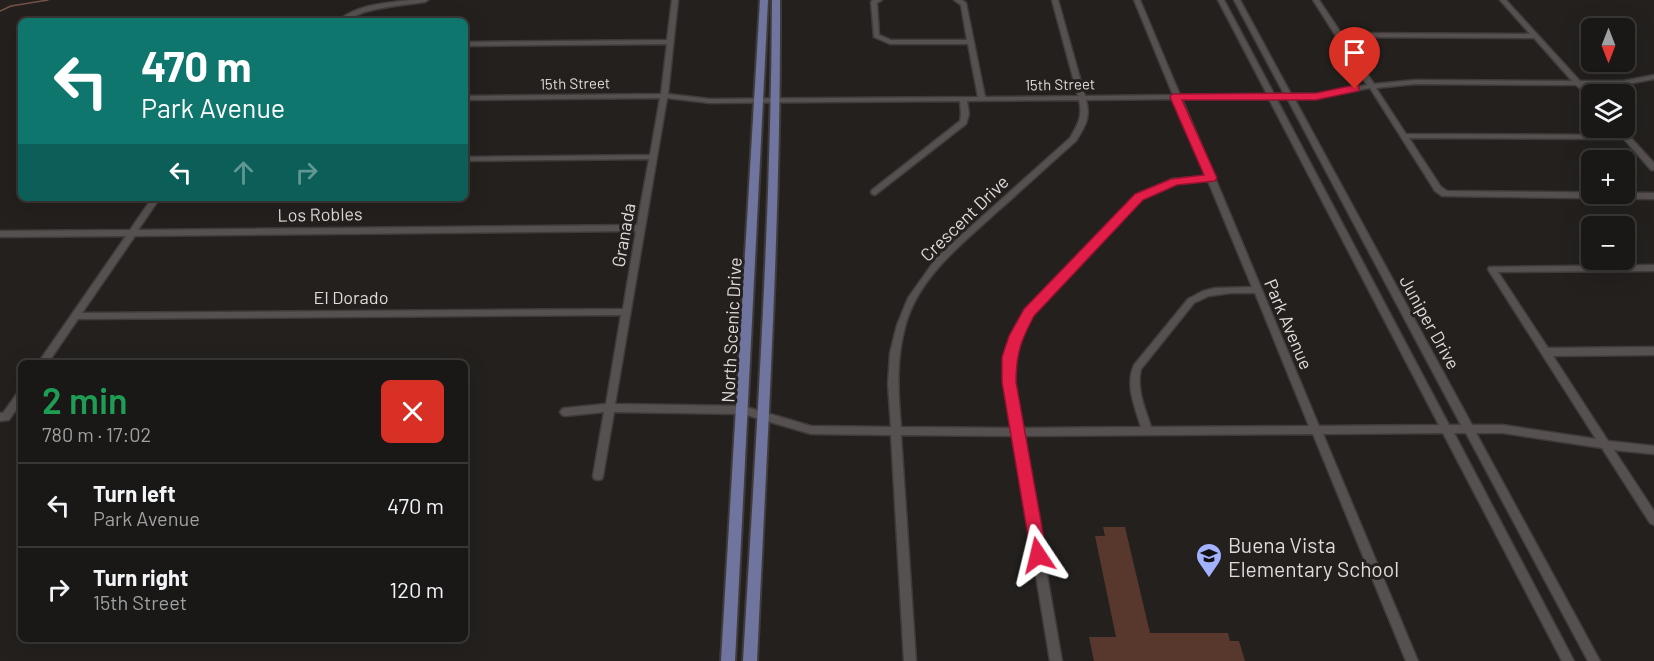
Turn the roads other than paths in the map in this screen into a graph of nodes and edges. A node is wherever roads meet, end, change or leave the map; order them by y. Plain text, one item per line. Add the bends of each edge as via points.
1 (425, 0) edge
2 (675, 0) edge
3 (879, 0) edge
4 (957, 0) edge
5 (1055, 0) edge
6 (1137, 0) edge
7 (1221, 0) edge
8 (1236, 0) edge
9 (1316, 0) edge
10 (1503, 0) edge
11 (770, 4) edge
12 (345, 18) edge
13 (1339, 35) junction
14 (1535, 36) junction
15 (669, 42) junction
16 (971, 42) junction
17 (468, 44) edge
18 (1654, 77) edge
19 (1578, 83) junction
20 (1371, 86) junction
21 (1581, 86) edge
22 (664, 96) junction
23 (1082, 97) junction
24 (1176, 97) junction
25 (1272, 97) junction
26 (1287, 97) junction
27 (468, 98) edge
28 (963, 100) junction
29 (982, 100) junction
30 (760, 101) junction
31 (775, 101) junction
32 (1403, 136) junction
33 (1581, 137) edge
34 (1627, 138) edge
35 (653, 158) junction
36 (468, 159) edge
37 (1654, 168) edge
38 (1211, 178) junction
39 (875, 192) dead end
40 (1654, 196) edge
41 (154, 201) edge
42 (640, 228) junction
43 (132, 232) junction
44 (0, 234) edge
45 (1344, 236) junction
46 (1364, 236) junction
47 (1654, 268) edge
48 (1257, 290) junction
49 (627, 312) junction
50 (76, 316) junction
51 (1654, 351) edge
52 (1546, 352) junction
53 (45, 360) edge
54 (18, 399) edge
55 (609, 408) junction
56 (743, 410) junction
57 (565, 412) dead end
58 (763, 415) junction
59 (3, 417) edge
60 (1470, 429) junction
61 (1315, 430) junction
62 (1446, 430) junction
63 (895, 431) junction
64 (1147, 431) junction
65 (1018, 432) junction
66 (1606, 446) junction
67 (1654, 450) edge
68 (598, 476) dead end
69 (1654, 520) edge
70 (728, 661) edge
71 (750, 661) edge
72 (910, 661) edge
73 (1056, 661) edge
74 (1412, 661) edge
75 (1568, 661) edge
76 (1594, 661) edge

1 - 12 street via 361,11
2 - 15 street, Granada
3 - 16 street via 874,2 876,36 890,42
4 - 16 street via 964,4
5 - 23 street, Crescent Drive
6 - 24 street, Park Avenue
7 - 25 street, Juniper Drive
8 - 26 street, Juniper Drive
9 - 13 street
10 - 14 street
11 - 30 main road, North Scenic Drive
11 - 31 main road, North Scenic Drive
13 - 14 street
13 - 20 street
14 - 19 street
15 - 17 street
15 - 22 street, Granada
16 - 29 street
18 - 19 street, 15th Street via 1623,83
19 - 20 street, 15th Street via 1415,82
19 - 21 street
20 - 26 street, 15th Street
20 - 32 street
22 - 27 street, 15th Street
22 - 30 street, 15th Street
22 - 35 street, Granada
23 - 24 street, 15th Street
23 - 29 street, 15th Street
23 - 63 street, Crescent Drive via 1083,122 1073,140 940,260 911,300 895,352
24 - 25 street, 15th Street
24 - 38 street, Park Avenue
25 - 26 street, 15th Street
25 - 45 street, Juniper Drive
26 - 46 street, Juniper Drive
28 - 29 street, 15th Street
28 - 31 street, 15th Street
28 - 39 street via 963,122
30 - 31 street, 15th Street
30 - 56 main road, North Scenic Drive
31 - 58 main road, North Scenic Drive
32 - 33 street
32 - 40 street via 1437,189 1445,194
34 - 37 street
35 - 36 street
35 - 42 street, Granada
38 - 48 street, Park Avenue
38 - 65 street via 1175,182 1139,197 1029,312 1009,357
41 - 43 street
42 - 43 street, Los Robles
42 - 49 street, Granada
43 - 44 street, Los Robles
43 - 50 street
45 - 46 street
45 - 62 street, Juniper Drive
46 - 60 street, Juniper Drive
47 - 52 street via 1492,269
48 - 61 street, Park Avenue
48 - 64 street via 1214,290 1200,294 1137,368 1134,385
49 - 50 street, El Dorado
49 - 55 street, Granada
50 - 53 street
51 - 52 street
52 - 66 street
54 - 59 street
55 - 56 street
55 - 57 street
55 - 68 street, Granada
56 - 58 street
56 - 70 main road, North Scenic Drive
58 - 63 street via 811,430
58 - 71 main road, North Scenic Drive
60 - 62 street
60 - 66 street via 1537,433
60 - 76 street, Juniper Drive
61 - 62 street
61 - 64 street
61 - 74 street, Park Avenue
62 - 75 street, Juniper Drive
63 - 65 street
63 - 72 street, Crescent Drive
64 - 65 street
65 - 73 street
66 - 67 street
66 - 69 street

